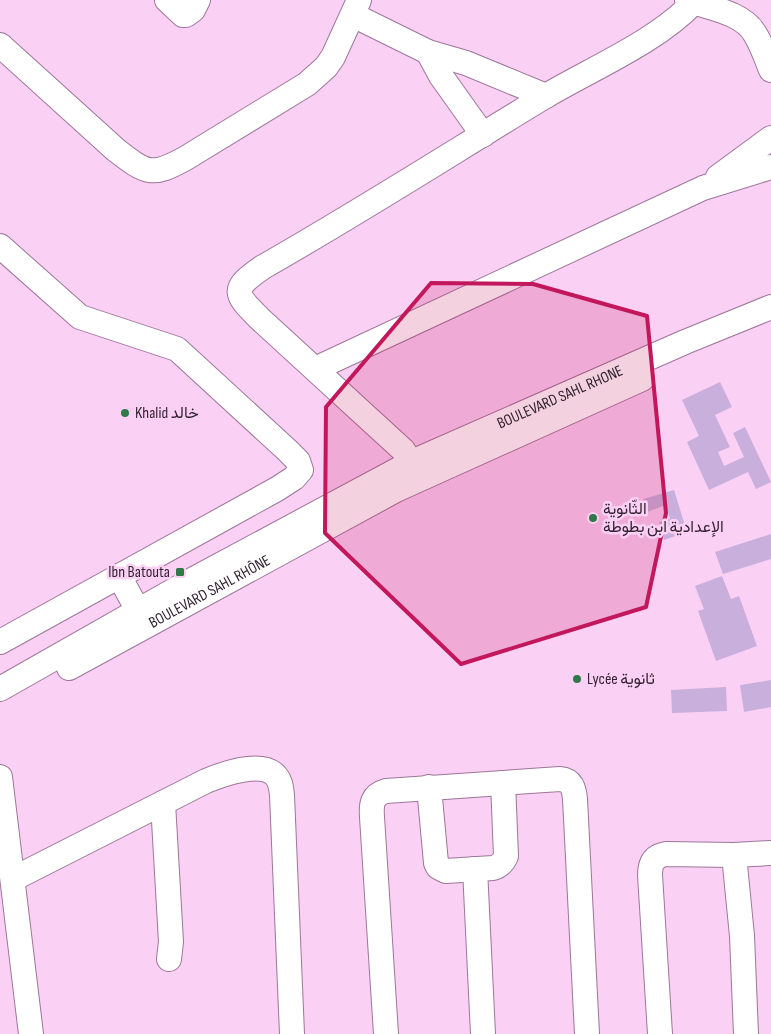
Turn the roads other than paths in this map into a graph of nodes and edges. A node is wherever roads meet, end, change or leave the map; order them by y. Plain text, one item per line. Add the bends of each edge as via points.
1 (167, 0) edge
2 (198, 0) edge
3 (690, 1) edge
4 (724, 6) edge
5 (356, 8) edge
6 (0, 45) edge
7 (428, 52) junction
8 (771, 70) edge
9 (546, 96) junction
10 (483, 135) junction
11 (771, 138) edge
12 (771, 167) edge
13 (702, 188) junction
14 (0, 246) edge
15 (771, 307) edge
16 (771, 324) edge
17 (315, 369) junction
18 (416, 470) junction
19 (352, 494) joint
20 (119, 576) junction
21 (142, 618) junction
22 (0, 642) edge
23 (0, 689) edge
24 (0, 707) edge
25 (0, 776) edge
26 (502, 784) junction
27 (429, 787) junction
28 (162, 803) junction
29 (771, 854) edge
30 (734, 855) junction
31 (474, 869) junction
32 (13, 879) junction
33 (169, 959) dead end
34 (31, 1034) edge
35 (292, 1034) edge
36 (386, 1034) edge
37 (484, 1034) edge
38 (587, 1034) edge
39 (660, 1034) edge
40 (746, 1034) edge

1 - 2 street via 183,15 193,10
3 - 4 street
3 - 9 street via 684,13 651,36
4 - 8 street via 750,27
5 - 6 street via 332,57 318,76 186,158 156,171 134,164 116,150
5 - 7 street
7 - 9 street via 466,63
7 - 10 street
9 - 10 street
10 - 17 street via 243,282 239,295 243,302
11 - 13 street
12 - 13 street
13 - 17 street
14 - 20 street via 80,317 177,349 263,427 300,466 298,474 287,482
15 - 18 street, BOULEVARD SAHL RHONE via 685,342
16 - 18 street, BOULEVARD SAHL RHONE
17 - 18 street via 404,450
18 - 19 street, BOULEVARD SAHL RHONE
18 - 21 street, BOULEVARD SAHL RHÔNE via 396,490
19 - 21 street, BOULEVARD SAHL RHÔNE
20 - 21 street
20 - 22 street
21 - 23 street, BOULEVARD SAHL RHÔNE
21 - 24 street, BOULEVARD SAHL RHÔNE
25 - 32 street
26 - 27 street
26 - 31 street via 506,856 498,867
26 - 38 street via 560,778 570,782 574,792
27 - 31 street via 438,867 446,871
27 - 36 street via 379,793 372,802
28 - 32 street
28 - 33 street via 171,942
28 - 35 street via 221,774 242,770 270,771 280,783
29 - 30 street
30 - 39 street via 666,854 656,857 652,864 650,875
30 - 40 street via 742,936
31 - 37 street
32 - 34 street

